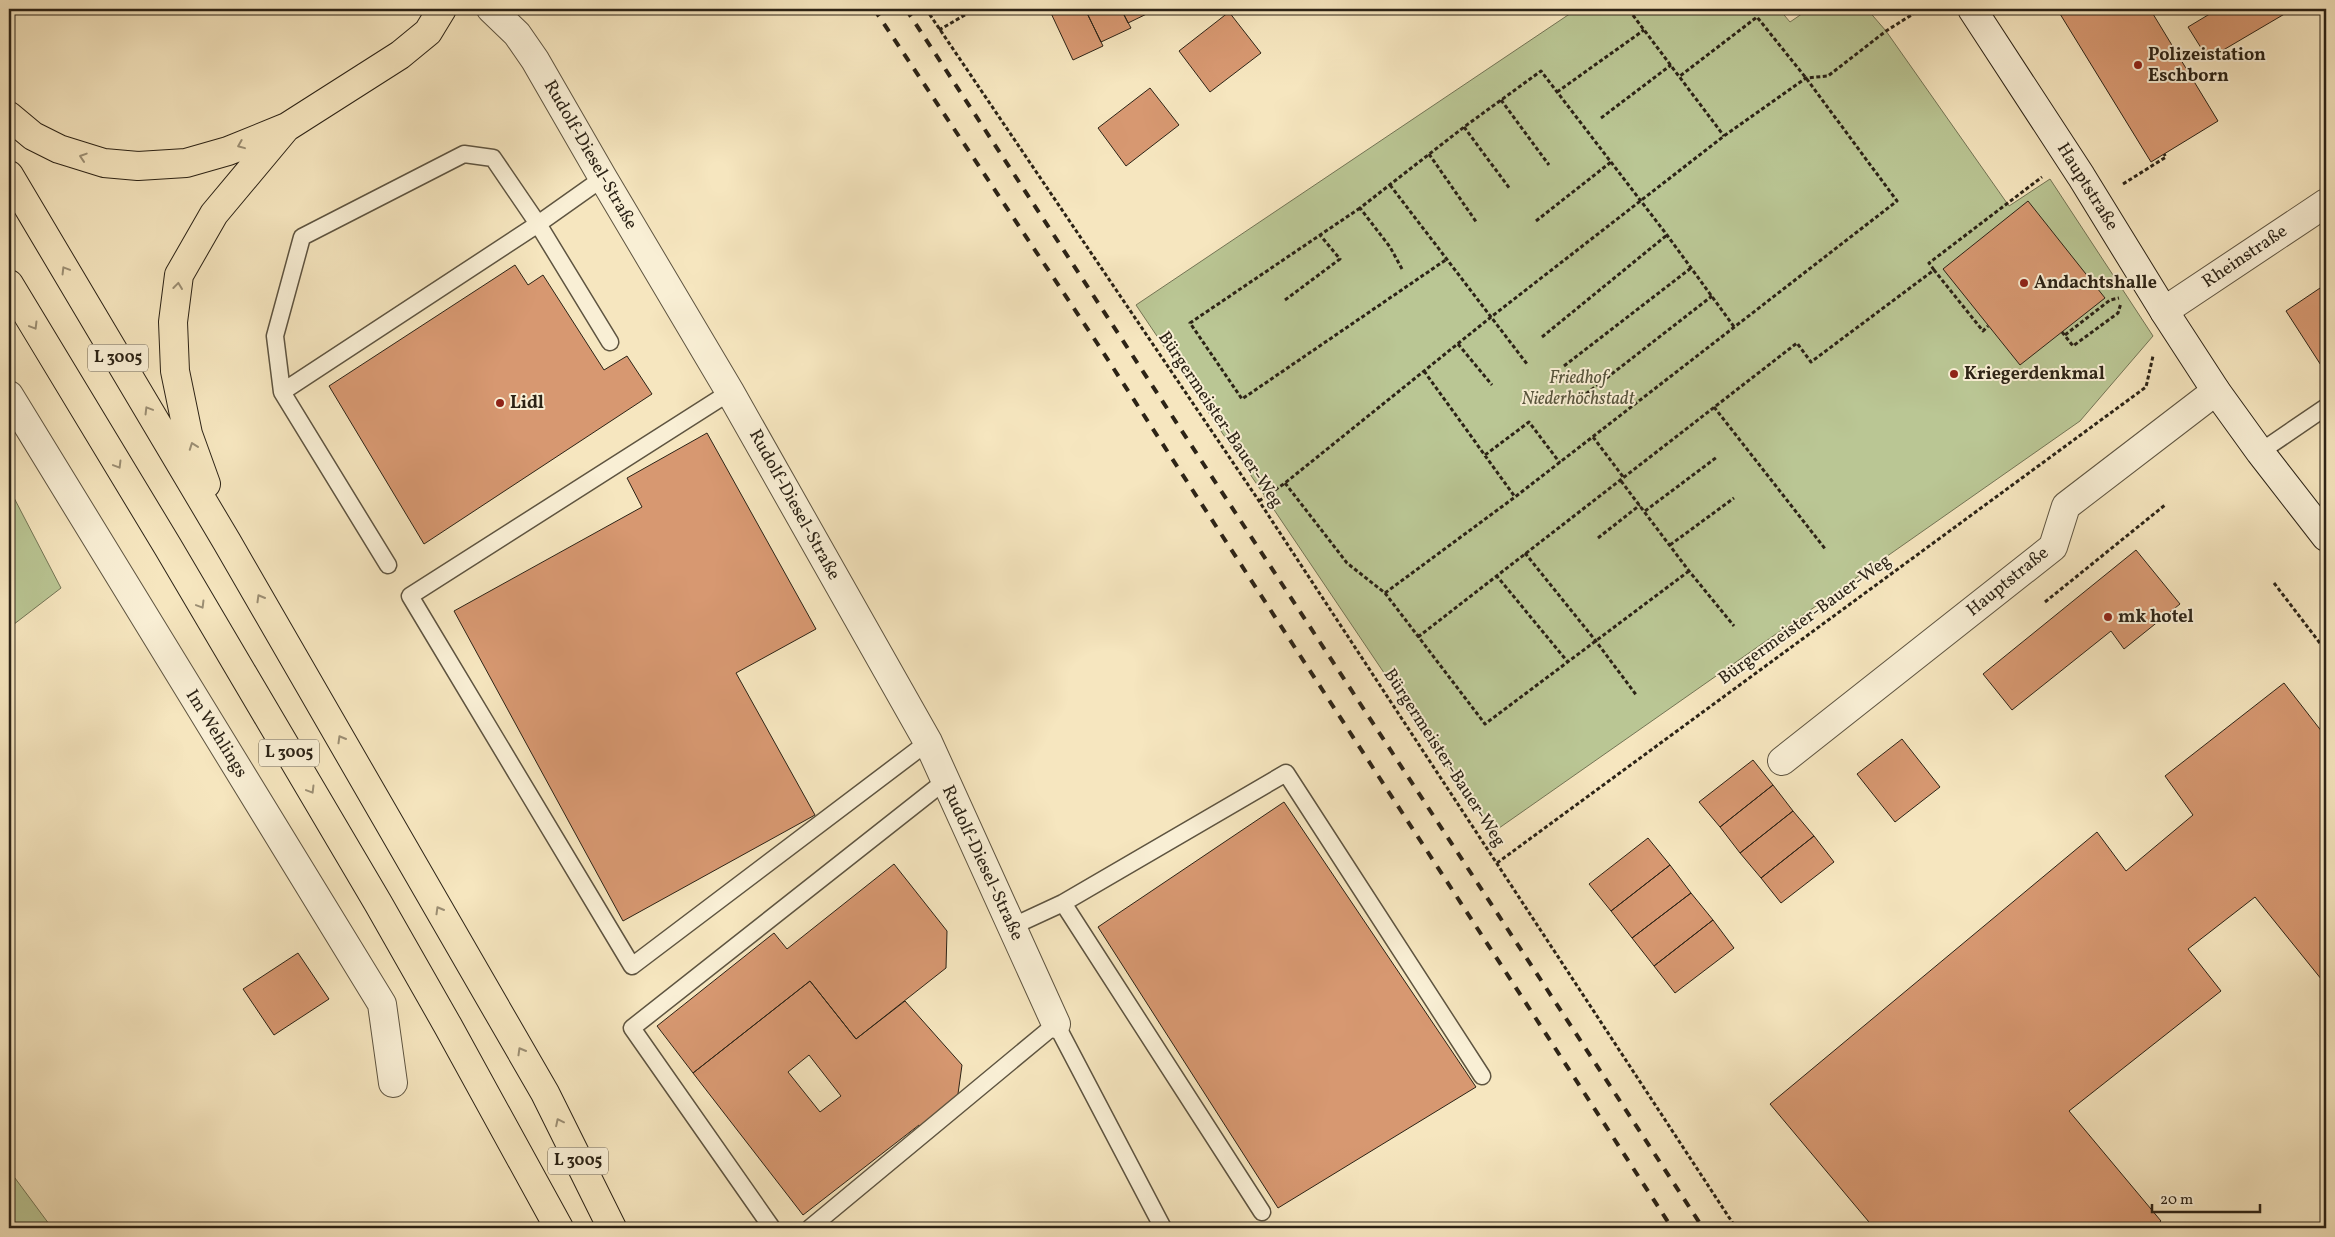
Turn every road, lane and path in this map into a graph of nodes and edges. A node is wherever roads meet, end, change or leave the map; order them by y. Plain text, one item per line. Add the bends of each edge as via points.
1 (442, 9) edge
2 (491, 9) edge
3 (926, 9) edge
4 (975, 9) edge
5 (1921, 9) edge
6 (1972, 9) edge
7 (1629, 10) edge
8 (939, 30) junction
9 (1644, 30) junction
10 (1671, 65) junction
11 (1680, 76) junction
12 (1806, 78) junction
13 (1557, 92) junction
14 (1501, 100) junction
15 (9, 116) edge
16 (1601, 118) dead end
17 (287, 127) junction
18 (1464, 127) junction
19 (1724, 136) junction
20 (1429, 154) junction
21 (2164, 154) dead end
22 (2069, 157) junction
23 (1611, 162) junction
24 (1549, 165) dead end
25 (9, 175) edge
26 (603, 178) junction
27 (1390, 185) junction
28 (2120, 186) dead end
29 (1510, 189) dead end
30 (1641, 201) junction
31 (2326, 203) edge
32 (1360, 208) junction
33 (1536, 222) dead end
34 (1476, 223) dead end
35 (538, 224) junction
36 (1320, 235) junction
37 (1667, 235) junction
38 (1447, 259) junction
39 (1691, 268) junction
40 (1402, 270) dead end
41 (1934, 270) junction
42 (2146, 281) junction
43 (9, 284) edge
44 (1712, 296) junction
45 (2122, 298) junction
46 (1285, 300) dead end
47 (2164, 312) junction
48 (1491, 318) junction
49 (1988, 326) dead end
50 (1735, 328) junction
51 (1542, 337) dead end
52 (610, 342) dead end
53 (1458, 344) junction
54 (1527, 364) dead end
55 (1564, 366) dead end
56 (1424, 371) junction
57 (1492, 385) dead end
58 (2216, 391) junction
59 (282, 392) junction
60 (730, 392) junction
61 (1586, 394) dead end
62 (9, 395) edge
63 (1714, 407) junction
64 (2326, 407) edge
65 (1592, 437) junction
66 (2260, 452) junction
67 (1485, 455) junction
68 (1717, 457) dead end
69 (1560, 463) junction
70 (1623, 479) junction
71 (1285, 483) junction
72 (1515, 497) junction
73 (1734, 498) dead end
74 (1259, 501) junction
75 (1640, 505) junction
76 (2165, 505) dead end
77 (1645, 511) junction
78 (2326, 537) edge
79 (1598, 538) dead end
80 (227, 542) junction
81 (1670, 545) junction
82 (1826, 550) dead end
83 (1525, 553) junction
84 (388, 565) dead end
85 (1689, 571) junction
86 (1496, 575) junction
87 (2274, 583) dead end
88 (1385, 593) junction
89 (2045, 602) dead end
90 (1734, 626) dead end
91 (1418, 637) junction
92 (1595, 640) junction
93 (2326, 651) edge
94 (1568, 661) junction
95 (1637, 696) dead end
96 (928, 742) junction
97 (1782, 761) dead end
98 (945, 781) junction
99 (1496, 863) junction
100 (1063, 904) junction
101 (1011, 927) junction
102 (1056, 1024) junction
103 (1482, 1076) dead end
104 (393, 1084) dead end
105 (1262, 1212) dead end
106 (558, 1228) edge
107 (612, 1228) edge
108 (772, 1228) edge
109 (810, 1228) edge
110 (1163, 1228) edge
111 (1736, 1228) edge

1 - 17 highway via 428,32 400,55
2 - 26 street, Rudolf-Diesel-Straße via 517,34 535,60
3 - 8 path, Bürgermeister-Bauer-Weg
4 - 8 path
5 - 12 path via 1886,31 1828,76
6 - 22 street, Hauptstraße
7 - 9 path
8 - 74 path, Bürgermeister-Bauer-Weg
9 - 10 path
9 - 13 path
10 - 11 path
10 - 16 path
11 - 12 path via 1758,17
11 - 19 path
12 - 19 path
12 - 50 path via 1897,201
13 - 14 path via 1541,71
13 - 23 path
14 - 18 path
14 - 24 path
17 -> 15 highway via 228,151 186,163 138,166 104,163 59,149 33,136
80 -> 17 highway via 188,434 175,371 173,322 179,275 214,214
18 - 20 path
18 - 29 path
19 - 30 path
20 - 27 path
20 - 34 path
21 - 28 path via 2166,157
22 - 41 path via 1929,263
22 - 42 street, Hauptstraße
23 - 30 path
23 - 33 path
80 -> 25 highway, L 3005
26 - 35 lane
26 - 60 street, Rudolf-Diesel-Straße
27 - 32 path
27 - 38 path
30 - 37 path
30 - 48 path
31 - 47 street, Rheinstraße
32 - 36 path
32 - 40 path via 1390,247
35 - 52 lane
35 - 59 lane
35 - 59 lane via 492,158 464,154 302,237 275,336
36 - 38 path via 1190,324 1242,399
36 - 46 path via 1340,259
37 - 39 path
37 - 51 path
38 - 48 path
39 - 44 path
39 - 55 path
41 - 49 path via 1983,331
41 - 63 path via 1811,362 1797,343
42 - 45 path
42 - 47 street, Hauptstraße
43 -> 106 highway, L 3005 via 382,912
44 - 50 path
44 - 61 path
45 - 45 path via 2118,313 2073,346 2064,334 2110,300
47 - 58 street, Hauptstraße
47 - 99 path, Bürgermeister-Bauer-Weg via 2146,387
48 - 53 path
48 - 54 path
50 - 65 path
53 - 56 path
53 - 57 path
56 - 67 path
56 - 71 path
58 - 66 street, Hauptstraße
58 - 97 street, Hauptstraße via 2066,506 2053,547
59 - 84 lane
60 - 96 street, Rudolf-Diesel-Straße
60 - 96 lane via 410,596 632,966
62 - 104 street, Im Wehlings via 382,1004
63 - 70 path
63 - 82 path
64 - 66 lane
65 - 69 path
65 - 70 path
66 - 78 street, Hauptstraße
67 - 69 path via 1529,422
67 - 72 path
68 - 77 path
69 - 72 path
70 - 75 path
70 - 83 path
71 - 74 path
71 - 88 path via 1347,563
72 - 88 path
73 - 81 path
74 - 99 path, Bürgermeister-Bauer-Weg
75 - 77 path
75 - 79 path
76 - 89 path
77 - 81 path
107 -> 80 highway, L 3005 via 545,1093
81 - 85 path
83 - 86 path
83 - 92 path
85 - 90 path
85 - 92 path
86 - 91 path
86 - 94 path
87 - 93 path
88 - 91 path
91 - 94 path via 1485,724
92 - 94 path
92 - 95 path
96 - 98 street, Rudolf-Diesel-Straße
98 - 101 street, Rudolf-Diesel-Straße
98 - 108 lane via 632,1028
99 - 111 path
100 - 101 lane
100 - 103 lane via 1286,773
100 - 105 lane
101 - 102 street, Rudolf-Diesel-Straße
102 - 109 lane
102 - 110 lane

